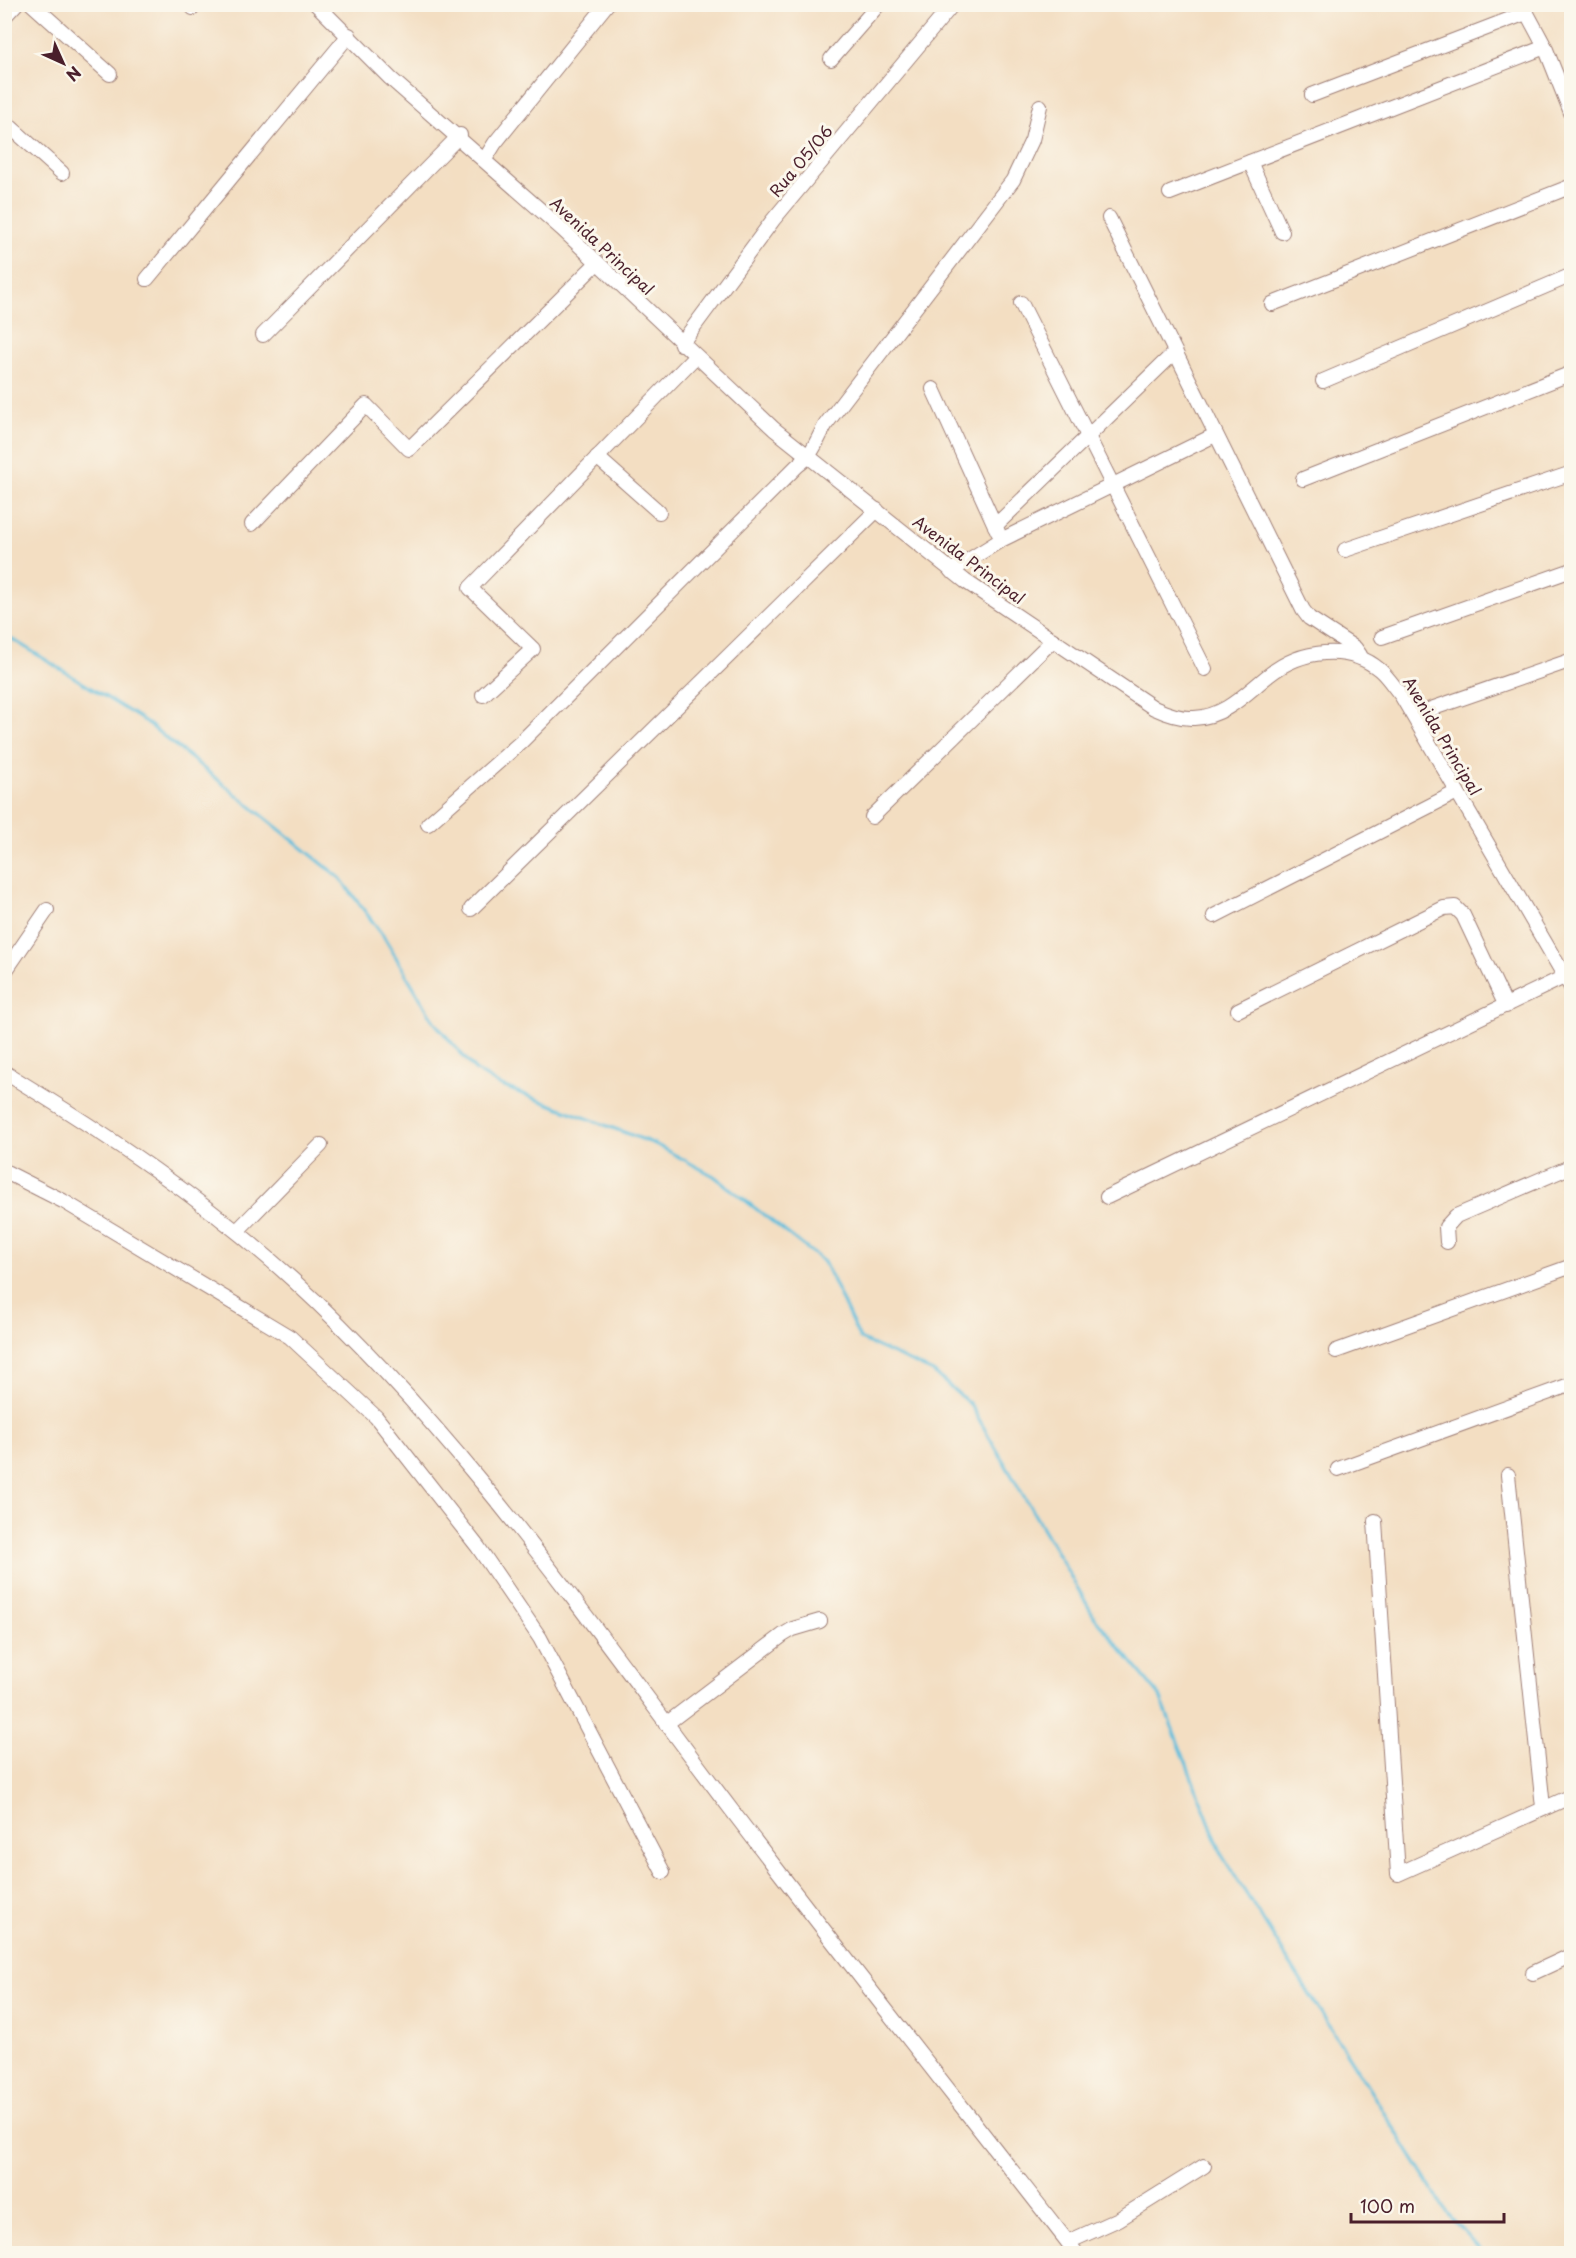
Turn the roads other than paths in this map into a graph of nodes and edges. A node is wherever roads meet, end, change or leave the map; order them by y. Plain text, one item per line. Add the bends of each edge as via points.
1 (16, 4) edge
2 (32, 4) edge
3 (316, 4) edge
4 (607, 4) edge
5 (879, 4) edge
6 (953, 4) edge
7 (1524, 9) edge
8 (4, 17) edge
9 (349, 35) junction
10 (1545, 47) junction
11 (831, 59) dead end
12 (110, 74) dead end
13 (1312, 95) dead end
14 (1040, 106) dead end
15 (1572, 115) edge
16 (4, 121) edge
17 (459, 136) junction
18 (485, 159) junction
19 (1250, 162) junction
20 (63, 173) dead end
21 (1572, 186) edge
22 (1170, 193) dead end
23 (1109, 218) dead end
24 (1282, 232) dead end
25 (597, 263) junction
26 (1572, 275) edge
27 (147, 279) dead end
28 (1021, 303) dead end
29 (1272, 304) dead end
30 (263, 335) dead end
31 (681, 344) junction
32 (1174, 353) junction
33 (695, 357) junction
34 (1572, 373) edge
35 (1323, 381) dead end
36 (933, 389) dead end
37 (1215, 435) junction
38 (1087, 436) junction
39 (597, 457) junction
40 (810, 458) junction
41 (1572, 473) edge
42 (1303, 479) dead end
43 (1113, 487) junction
44 (877, 510) junction
45 (659, 512) dead end
46 (252, 524) dead end
47 (995, 526) junction
48 (1001, 540) junction
49 (1345, 550) dead end
50 (1572, 570) edge
51 (951, 571) junction
52 (1382, 637) dead end
53 (1053, 640) junction
54 (1363, 659) junction
55 (1572, 660) edge
56 (1204, 669) dead end
57 (483, 695) dead end
58 (1428, 710) dead end
59 (1457, 792) junction
60 (872, 817) dead end
61 (428, 824) dead end
62 (471, 909) dead end
63 (47, 910) dead end
64 (1214, 916) dead end
65 (4, 973) edge
66 (1568, 983) edge
67 (1506, 1006) junction
68 (1238, 1010) dead end
69 (4, 1072) edge
70 (321, 1145) dead end
71 (1572, 1166) edge
72 (4, 1171) edge
73 (1107, 1197) dead end
74 (237, 1231) junction
75 (1447, 1242) dead end
76 (1572, 1266) edge
77 (1336, 1351) dead end
78 (1572, 1384) edge
79 (1338, 1469) dead end
80 (1508, 1475) dead end
81 (1375, 1521) dead end
82 (820, 1621) dead end
83 (666, 1724) junction
84 (1572, 1796) edge
85 (1543, 1807) junction
86 (663, 1872) dead end
87 (1572, 1955) edge
88 (1533, 1973) dead end
89 (1204, 2166) dead end
90 (1073, 2248) edge

1 - 8 street
2 - 12 street
3 - 9 street, Avenida Principal
4 - 18 street
5 - 11 street
6 - 31 street, Rua 05/06 via 773,220
7 - 10 street
7 - 13 street
9 - 17 street, Avenida Principal via 390,78
9 - 27 street
10 - 15 street
10 - 19 street
14 - 40 street via 1032,140 1013,180 826,424
16 - 20 street
17 - 18 street, Avenida Principal
17 - 30 street
18 - 25 street, Avenida Principal
19 - 22 street
19 - 24 street
21 - 29 street
23 - 32 street
25 - 31 street, Avenida Principal
25 - 46 street via 409,449 366,405
26 - 35 street
28 - 38 street
31 - 33 street, Avenida Principal
32 - 37 street
32 - 38 street
33 - 39 street
33 - 40 street, Avenida Principal
34 - 42 street
36 - 47 street
37 - 43 street
37 - 54 street via 1303,610 1355,648
38 - 43 street
38 - 47 street
39 - 45 street
39 - 57 street via 470,588 533,649
40 - 44 street, Avenida Principal
40 - 61 street via 521,742
41 - 49 street
43 - 48 street
43 - 56 street
44 - 51 street, Avenida Principal
44 - 62 street
47 - 48 street
48 - 51 street
50 - 52 street
51 - 53 street, Avenida Principal
53 - 54 street, Avenida Principal via 1154,708 1193,719 1231,706 1269,675 1304,657 1339,652
53 - 60 street
54 - 59 street, Avenida Principal via 1380,670 1401,695
55 - 58 street
59 - 64 street
59 - 66 street, Avenida Principal
63 - 65 street
66 - 67 street
67 - 68 street via 1463,915 1455,907 1444,908
67 - 73 street
69 - 74 street via 105,1134
70 - 74 street
71 - 75 street via 1456,1216 1446,1227
72 - 86 street via 63,1201 290,1337 376,1417 478,1547 540,1638
74 - 83 street via 295,1281 376,1363 488,1488
76 - 77 street
78 - 79 street
80 - 85 street
81 - 85 street via 1398,1874
82 - 83 street via 783,1635
83 - 90 street via 847,1962
84 - 85 street
87 - 88 street
89 - 90 street

